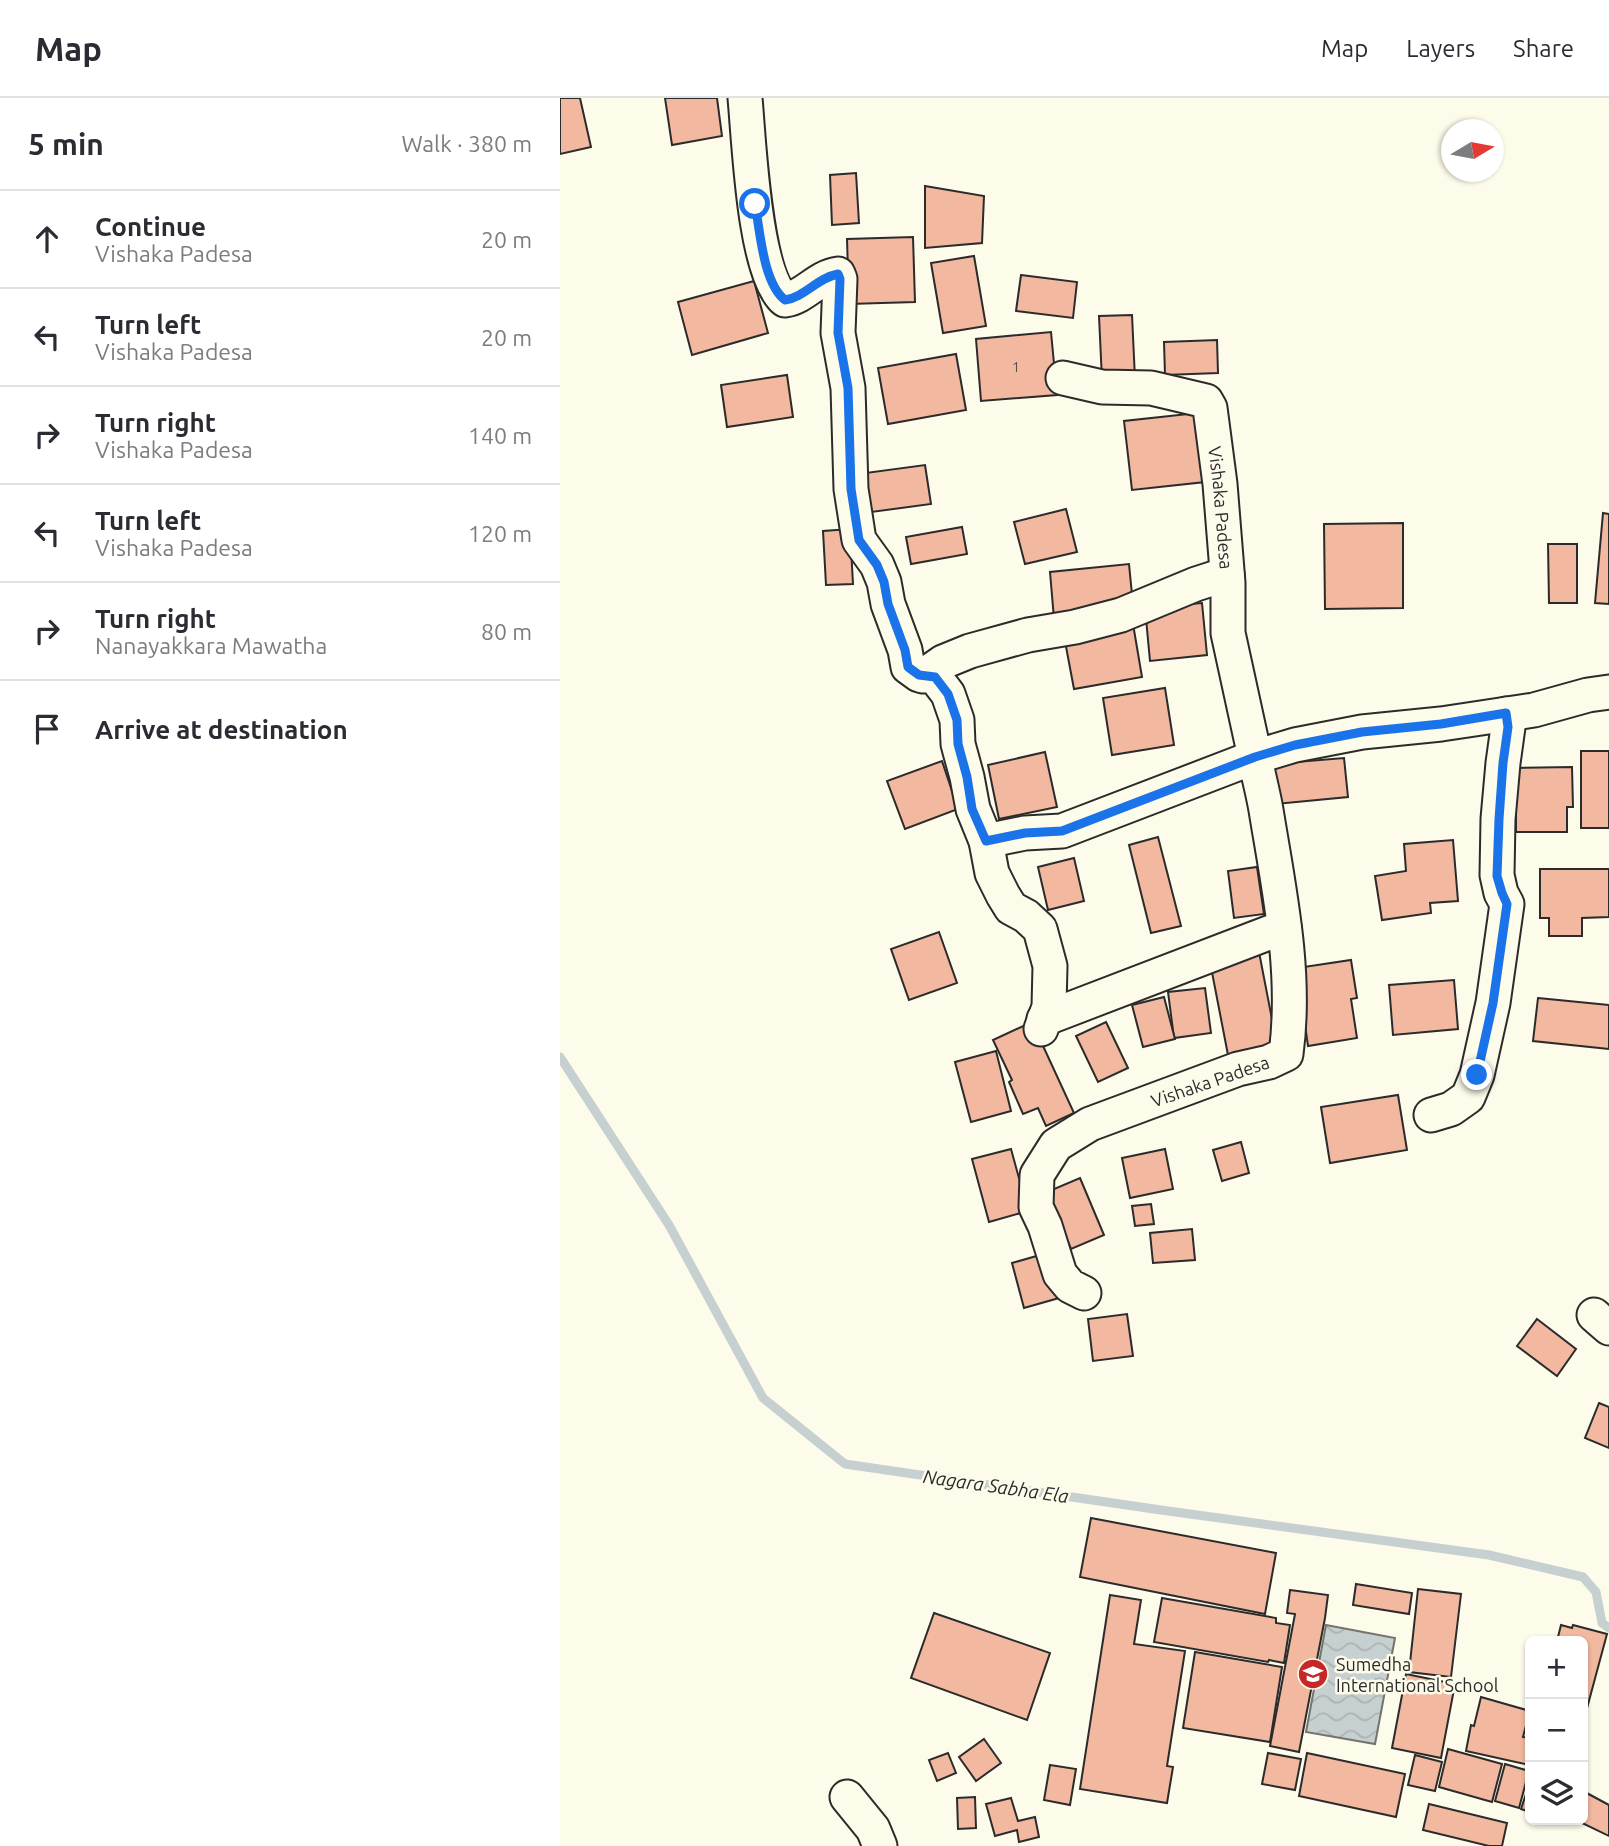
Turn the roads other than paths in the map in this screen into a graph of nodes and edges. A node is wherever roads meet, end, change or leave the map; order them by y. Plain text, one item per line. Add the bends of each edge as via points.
1 (745, 98) edge
2 (1063, 378) dead end
3 (1227, 574) junction
4 (923, 676) junction
5 (1609, 692) edge
6 (1506, 713) junction
7 (1255, 757) junction
8 (986, 841) junction
9 (1284, 928) junction
10 (1431, 1115) dead end
11 (1084, 1293) dead end
12 (847, 1797) dead end
13 (880, 1846) edge

1 - 4 street via 752,188 763,252 778,295 794,299 823,279 838,274 840,279 838,333 848,388 851,489 859,540 884,582 908,667
2 - 3 street, Vishaka Padesa via 1102,387 1151,388 1206,401 1216,452
3 - 4 street via 1121,615 970,651
3 - 7 street, Vishaka Padesa via 1228,633
4 - 8 street via 935,677 948,694 972,809
5 - 6 street
6 - 7 street via 1362,732
6 - 10 street via 1497,876 1507,904 1493,1003 1468,1097
7 - 8 street via 1062,831
7 - 9 street, Vishaka Padesa
8 - 9 street via 992,873 1003,895 1011,908 1040,929 1050,966 1049,1007 1043,1024
9 - 11 street, Vishaka Padesa via 1290,1024 1286,1054 1090,1124 1056,1145 1037,1174 1036,1207 1060,1274
12 - 13 street via 873,1829

